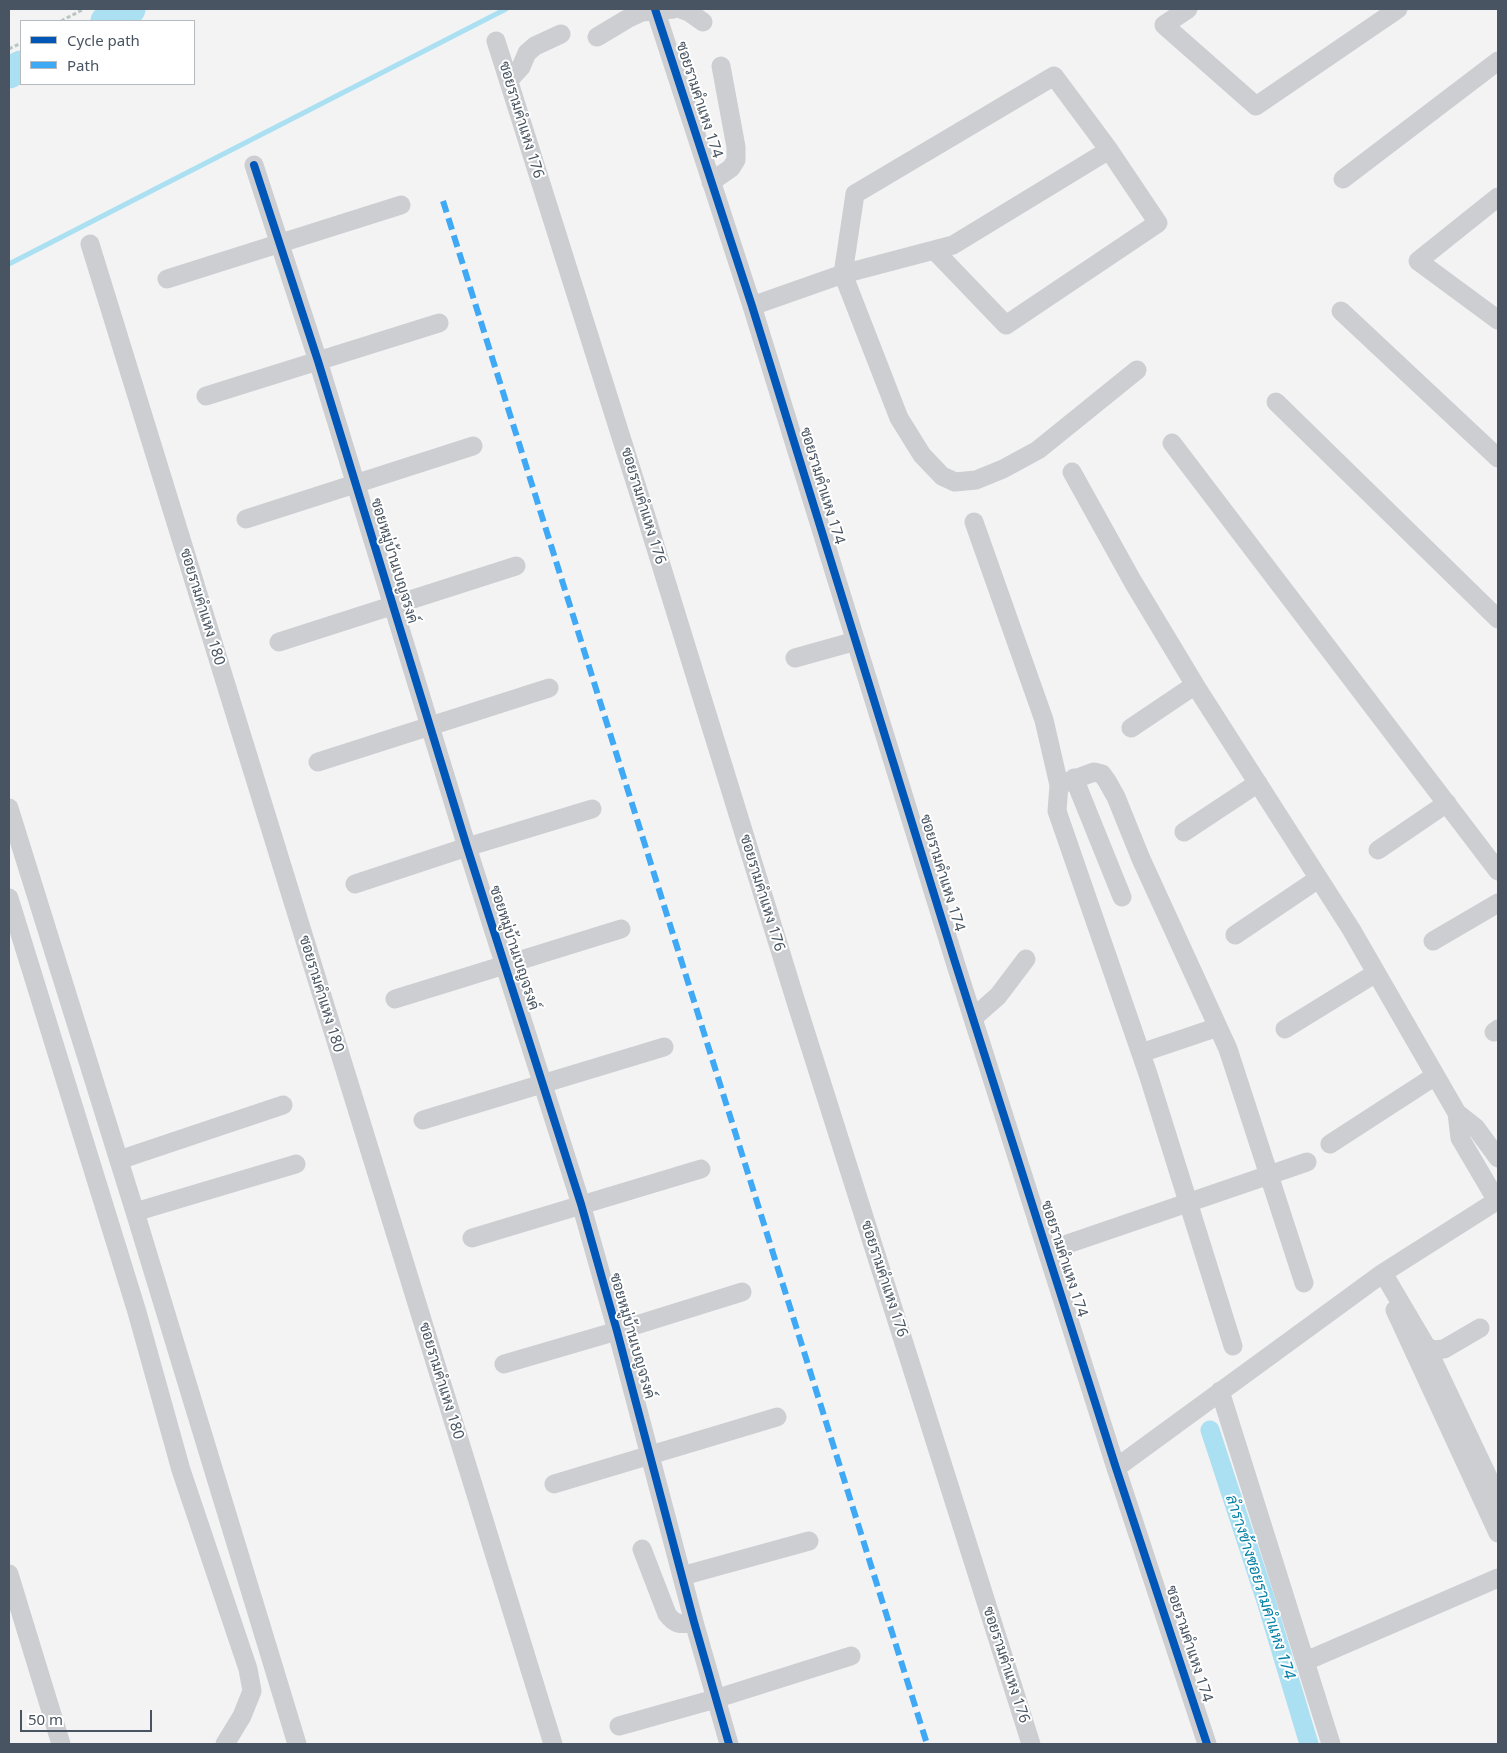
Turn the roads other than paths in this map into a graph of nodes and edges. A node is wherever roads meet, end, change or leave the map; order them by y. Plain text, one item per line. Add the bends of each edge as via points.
1 (655, 9) edge
2 (674, 9) edge
3 (681, 9) edge
4 (1188, 9) edge
5 (1398, 9) edge
6 (703, 22) dead end
7 (561, 34) dead end
8 (596, 37) dead end
9 (496, 40) dead end
10 (1498, 61) edge
11 (720, 66) dead end
12 (509, 80) junction
13 (1109, 150) junction
14 (254, 165) dead end
15 (1343, 179) dead end
16 (711, 182) junction
17 (1498, 197) edge
18 (401, 205) dead end
19 (90, 244) dead end
20 (279, 244) junction
21 (934, 250) junction
22 (843, 274) junction
23 (167, 279) dead end
24 (752, 306) junction
25 (1342, 311) dead end
26 (1498, 320) edge
27 (439, 323) dead end
28 (318, 361) junction
29 (1137, 370) dead end
30 (206, 396) dead end
31 (1276, 402) dead end
32 (1172, 443) dead end
33 (473, 446) dead end
34 (1498, 458) edge
35 (1072, 472) dead end
36 (356, 484) junction
37 (246, 519) dead end
38 (974, 522) dead end
39 (516, 566) dead end
40 (393, 605) junction
41 (1498, 619) edge
42 (856, 641) junction
43 (279, 642) dead end
44 (795, 658) dead end
45 (1195, 685) junction
46 (549, 688) dead end
47 (431, 726) junction
48 (1131, 728) dead end
49 (318, 762) dead end
50 (1067, 782) junction
51 (1258, 783) junction
52 (1448, 804) junction
53 (9, 808) edge
54 (592, 809) dead end
55 (1184, 832) dead end
56 (467, 847) junction
57 (1378, 850) dead end
58 (1498, 871) edge
59 (1318, 879) junction
60 (355, 884) dead end
61 (1122, 897) dead end
62 (9, 898) edge
63 (1498, 903) edge
64 (621, 929) dead end
65 (1235, 935) dead end
66 (1433, 941) dead end
67 (1026, 959) dead end
68 (505, 966) junction
69 (1376, 973) junction
70 (395, 999) dead end
71 (973, 1018) junction
72 (1218, 1027) junction
73 (1285, 1029) dead end
74 (664, 1047) dead end
75 (1141, 1053) junction
76 (1435, 1076) junction
77 (543, 1085) junction
78 (283, 1105) dead end
79 (1457, 1113) junction
80 (423, 1120) dead end
81 (1330, 1144) dead end
82 (1498, 1158) edge
83 (119, 1160) junction
84 (1307, 1162) dead end
85 (296, 1164) dead end
86 (701, 1169) dead end
87 (1268, 1176) junction
88 (1498, 1200) edge
89 (1188, 1203) junction
90 (581, 1204) junction
91 (136, 1212) junction
92 (472, 1238) dead end
93 (1047, 1251) junction
94 (1383, 1273) junction
95 (1304, 1283) dead end
96 (742, 1292) dead end
97 (1395, 1310) dead end
98 (1480, 1328) dead end
99 (617, 1331) junction
100 (1233, 1346) dead end
101 (1426, 1346) junction
102 (504, 1364) dead end
103 (1220, 1391) junction
104 (777, 1417) dead end
105 (651, 1456) junction
106 (1116, 1468) junction
107 (554, 1484) dead end
108 (1498, 1498) edge
109 (1498, 1533) edge
110 (809, 1541) dead end
111 (642, 1549) dead end
112 (9, 1574) edge
113 (682, 1576) junction
114 (1498, 1578) edge
115 (694, 1622) junction
116 (851, 1656) dead end
117 (1306, 1661) junction
118 (715, 1699) junction
119 (619, 1726) dead end
120 (61, 1744) edge
121 (225, 1744) edge
122 (297, 1744) edge
123 (553, 1744) edge
124 (729, 1744) edge
125 (1031, 1744) edge
126 (1207, 1744) edge
127 (1331, 1744) edge

1 - 2 street
1 - 8 street via 627,19
1 - 16 street, ซอยรามคำแหง 174
3 - 6 street
4 - 5 street via 1164,26 1256,106
7 - 12 street via 527,53 521,67
9 - 12 street, ซอยรามคำแหง 176
10 - 15 street
11 - 16 street via 736,160 731,168
12 - 125 street, ซอยรามคำแหง 176
13 - 21 street via 952,245
13 - 21 street via 1158,223 1006,325
13 - 22 street via 1054,76 854,194
14 - 20 street, ซอยหมู่บ้านเบญจรงค์
16 - 24 street, ซอยรามคำแหง 174
17 - 26 street via 1418,261
18 - 20 street
19 - 123 street, ซอยรามคำแหง 180
20 - 23 street
20 - 28 street, ซอยหมู่บ้านเบญจรงค์
21 - 22 street
22 - 24 street
22 - 29 street via 899,418 922,455 942,476 955,482 976,480 1038,450
24 - 42 street, ซอยรามคำแหง 174
25 - 34 street
27 - 28 street
28 - 30 street
28 - 36 street, ซอยหมู่บ้านเบญจรงค์
31 - 41 street
32 - 52 street
33 - 36 street
35 - 45 street
36 - 37 street
36 - 40 street, ซอยหมู่บ้านเบญจรงค์
38 - 50 street
39 - 40 street
40 - 43 street
40 - 47 street, ซอยหมู่บ้านเบญจรงค์
42 - 44 street
42 - 71 street, ซอยรามคำแหง 174
45 - 48 street
45 - 51 street
46 - 47 street
47 - 49 street
47 - 56 street, ซอยหมู่บ้านเบญจรงค์
50 - 61 street
50 - 72 street via 1094,772 1102,774 1108,781
50 - 75 street via 1057,811
51 - 55 street
51 - 59 street
52 - 57 street
52 - 58 street
53 - 83 street
54 - 56 street
56 - 60 street
56 - 68 street, ซอยหมู่บ้านเบญจรงค์
59 - 65 street
59 - 69 street
62 - 121 street via 137,1312 181,1470 248,1669 252,1691
63 - 66 street
64 - 68 street
67 - 71 street via 998,996
68 - 70 street
68 - 77 street, ซอยหมู่บ้านเบญจรงค์
69 - 73 street
69 - 76 street
71 - 93 street, ซอยรามคำแหง 174
72 - 75 street
72 - 87 street
74 - 77 street
75 - 89 street
76 - 79 street
76 - 81 street
77 - 80 street
77 - 90 street, ซอยหมู่บ้านเบญจรงค์
78 - 83 street
79 - 82 street via 1476,1128
79 - 88 street via 1460,1138
83 - 91 street
84 - 87 street
85 - 91 street
86 - 90 street
87 - 89 street
87 - 95 street
88 - 94 street
89 - 93 street
89 - 100 street
90 - 92 street
90 - 99 street, ซอยหมู่บ้านเบญจรงค์
91 - 122 street
93 - 106 street, ซอยรามคำแหง 174
94 - 101 street
94 - 103 street
96 - 99 street
97 - 109 street
98 - 101 street via 1444,1349 1433,1350
99 - 102 street
99 - 105 street, ซอยหมู่บ้านเบญจรงค์
101 - 108 street
103 - 106 street
103 - 117 street
104 - 105 street
105 - 107 street
105 - 113 street, ซอยหมู่บ้านเบญจรงค์
106 - 126 street, ซอยรามคำแหง 174
110 - 113 street
111 - 115 street via 667,1614 672,1621 684,1625
112 - 120 street
113 - 115 street, ซอยหมู่บ้านเบญจรงค์
114 - 117 street
115 - 118 street, ซอยหมู่บ้านเบญจรงค์
116 - 118 street
117 - 127 street
118 - 119 street
118 - 124 street, ซอยหมู่บ้านเบญจรงค์

